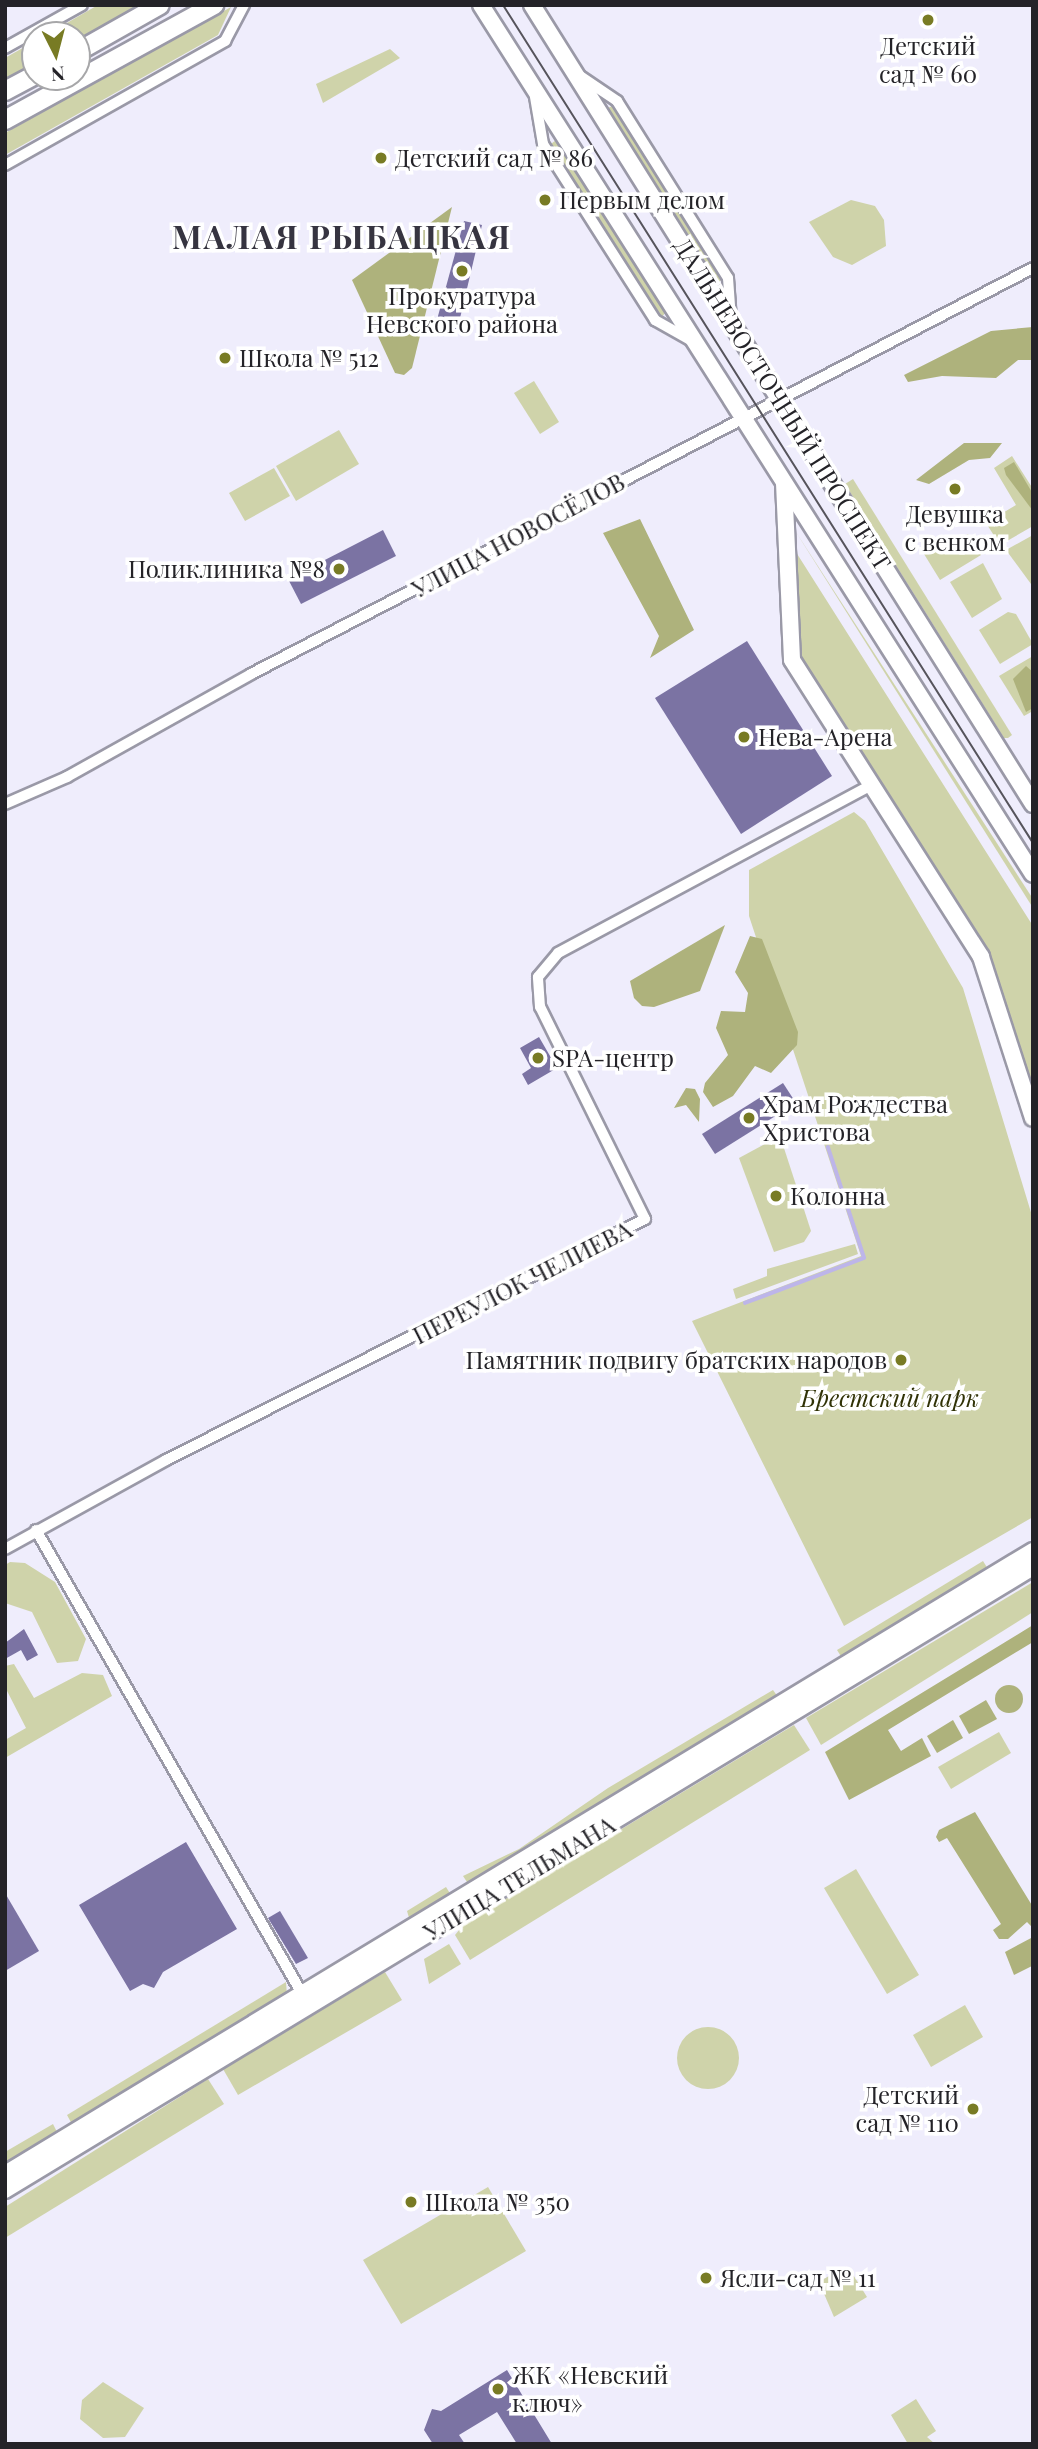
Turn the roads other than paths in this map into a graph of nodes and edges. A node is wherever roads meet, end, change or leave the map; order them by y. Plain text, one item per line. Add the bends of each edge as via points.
1 (82, 5) edge
2 (160, 5) edge
3 (214, 5) edge
4 (244, 5) edge
5 (481, 5) edge
6 (532, 5) edge
7 (91, 44) edge
8 (5, 48) edge
9 (21, 82) edge
10 (533, 87) junction
11 (5, 91) edge
12 (5, 120) edge
13 (5, 165) edge
14 (1033, 268) edge
15 (697, 344) junction
16 (781, 400) junction
17 (744, 417) junction
18 (784, 480) junction
19 (871, 785) junction
20 (5, 804) edge
21 (1033, 804) edge
22 (1033, 874) edge
23 (1033, 1118) edge
24 (36, 1530) junction
25 (5, 1549) edge
26 (1033, 1551) edge
27 (1033, 1567) edge
28 (306, 2000) junction
29 (5, 2174) edge
30 (5, 2190) edge

1 - 8 street
2 - 7 main road
3 - 12 main road
4 - 13 street via 225,41
5 - 10 street, ДАЛЬНЕВОСТОЧНЫЙ ПРОСПЕКТ
6 - 16 street, ДАЛЬНЕВОСТОЧНЫЙ ПРОСПЕКТ
9 - 11 main road
10 - 15 street, ДАЛЬНЕВОСТОЧНЫЙ ПРОСПЕКТ
10 - 15 street via 543,144 655,320
14 - 16 street, УЛИЦА НОВОСЁЛОВ
15 - 17 street, ДАЛЬНЕВОСТОЧНЫЙ ПРОСПЕКТ
16 - 17 street, УЛИЦА НОВОСЁЛОВ
16 - 21 street, ДАЛЬНЕВОСТОЧНЫЙ ПРОСПЕКТ
17 - 18 street, ДАЛЬНЕВОСТОЧНЫЙ ПРОСПЕКТ
17 - 20 street, УЛИЦА НОВОСЁЛОВ via 262,668 67,777
18 - 19 street, ДАЛЬНЕВОСТОЧНЫЙ ПРОСПЕКТ via 792,660
18 - 22 street, ДАЛЬНЕВОСТОЧНЫЙ ПРОСПЕКТ
19 - 23 street, ДАЛЬНЕВОСТОЧНЫЙ ПРОСПЕКТ via 981,957
19 - 24 street, ПЕРЕУЛОК ЧЕЛИЕВА via 558,953 538,977 540,1007 645,1219
24 - 25 street, ПЕРЕУЛОК ЧЕЛИЕВА
24 - 28 street
26 - 28 street, УЛИЦА ТЕЛЬМАНА
27 - 28 street, УЛИЦА ТЕЛЬМАНА
28 - 29 street, УЛИЦА ТЕЛЬМАНА
28 - 30 street, УЛИЦА ТЕЛЬМАНА

